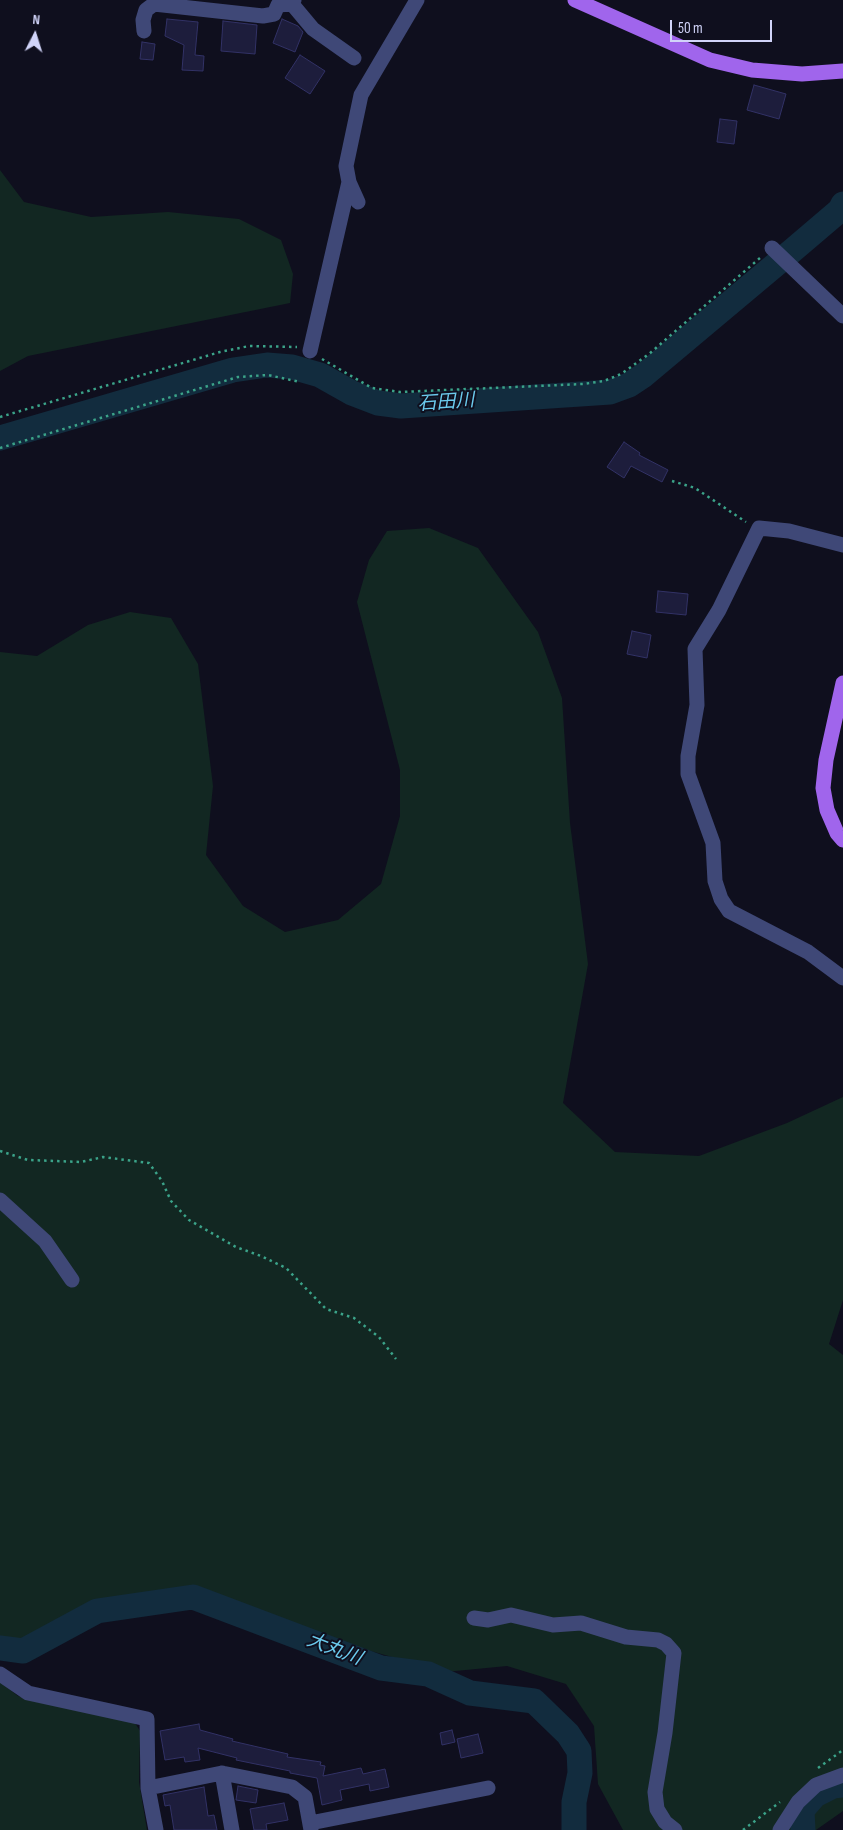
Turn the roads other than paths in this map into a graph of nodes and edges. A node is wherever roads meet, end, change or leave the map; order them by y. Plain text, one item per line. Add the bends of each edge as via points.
1 (417, 0) edge
2 (575, 0) edge
3 (293, 2) edge
4 (144, 31) dead end
5 (354, 58) dead end
6 (843, 71) edge
7 (349, 182) junction
8 (358, 202) dead end
9 (772, 248) road end
10 (843, 316) edge
11 (310, 351) road end
12 (843, 545) edge
13 (843, 683) edge
14 (843, 840) edge
15 (843, 978) edge
16 (0, 1200) edge
17 (72, 1280) dead end
18 (474, 1618) dead end
19 (0, 1674) edge
20 (222, 1773) junction
21 (843, 1775) edge
22 (148, 1788) junction
23 (488, 1788) dead end
24 (310, 1827) edge
25 (156, 1830) edge
26 (232, 1830) edge
27 (675, 1830) edge
28 (780, 1830) edge

1 - 7 street via 361,95 346,166
2 - 6 main road via 710,60 752,70 802,74
3 - 4 street via 278,5 274,14 263,16 154,4 146,10
3 - 5 street via 313,29
7 - 8 street
7 - 11 street
9 - 10 street
12 - 15 street via 789,531 759,528 719,610 695,650 697,705 688,756 688,774 713,843 715,881 720,899 729,910 808,952
13 - 14 main road via 823,788 828,810
16 - 17 street via 44,1240
18 - 27 street via 488,1620 511,1615 553,1625 581,1623 626,1637 658,1640 666,1644 674,1654 655,1792 657,1809
19 - 22 street via 28,1693 147,1719
20 - 22 street
20 - 24 street via 292,1787 305,1797
20 - 26 street
21 - 28 street via 816,1785 798,1802
22 - 25 street
23 - 24 street

